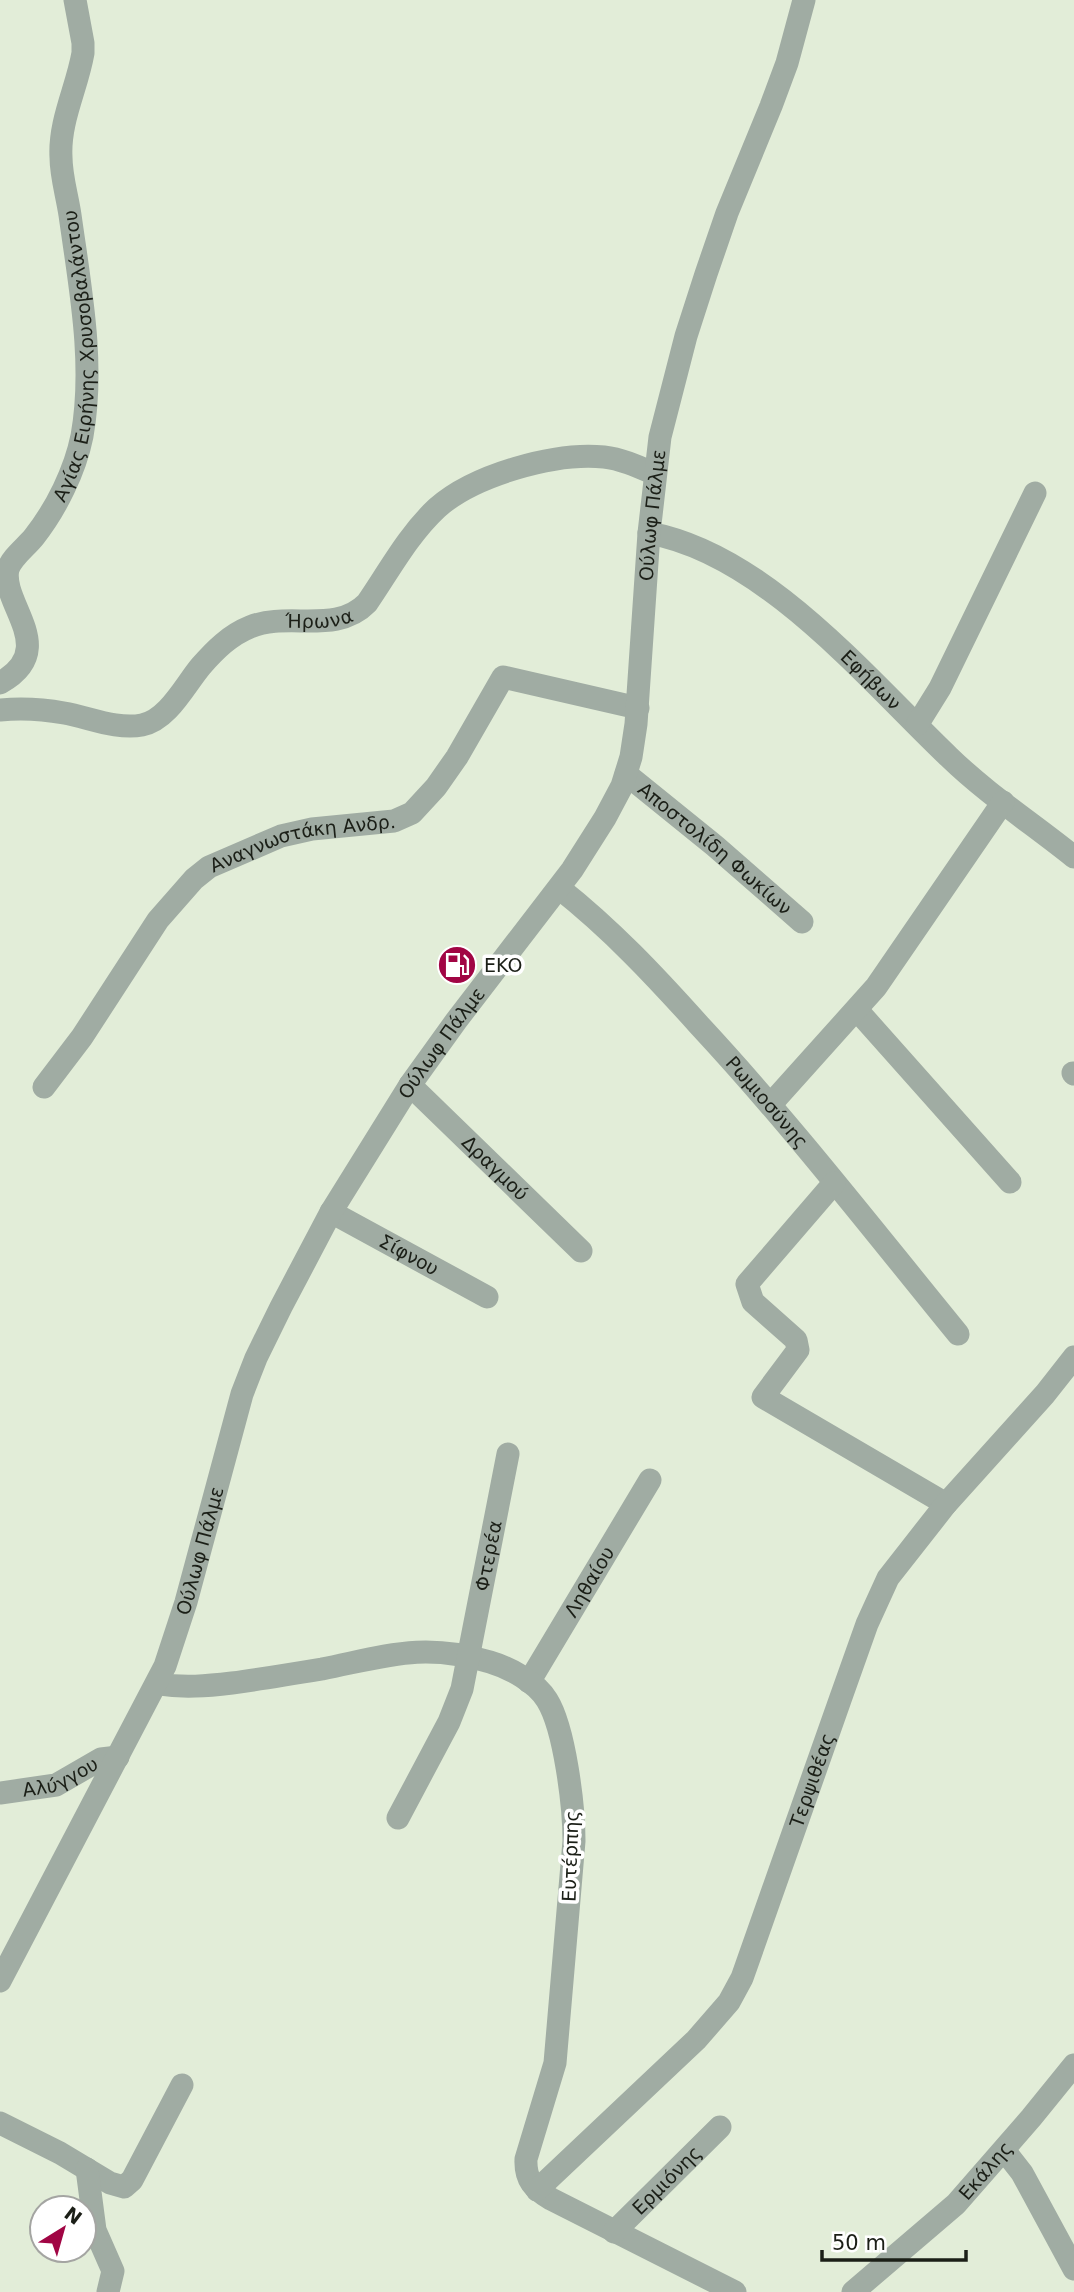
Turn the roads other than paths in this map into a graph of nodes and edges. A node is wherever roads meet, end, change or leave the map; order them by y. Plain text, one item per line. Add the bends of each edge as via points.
1 (75, 0) edge
2 (804, 0) edge
3 (655, 474) junction
4 (1035, 494) dead end
5 (649, 533) junction
6 (0, 682) edge
7 (638, 708) junction
8 (0, 710) edge
9 (917, 725) junction
10 (626, 774) junction
11 (1003, 802) junction
12 (1074, 857) edge
13 (559, 888) junction
14 (802, 922) dead end
15 (857, 1010) junction
16 (410, 1085) junction
17 (44, 1087) dead end
18 (771, 1104) junction
19 (1010, 1182) dead end
20 (834, 1183) junction
21 (331, 1212) junction
22 (581, 1251) dead end
23 (487, 1297) dead end
24 (958, 1334) dead end
25 (1074, 1357) edge
26 (508, 1454) dead end
27 (650, 1480) dead end
28 (946, 1504) junction
29 (470, 1657) junction
30 (528, 1682) junction
31 (158, 1684) junction
32 (118, 1757) junction
33 (0, 1793) edge
34 (398, 1818) dead end
35 (0, 1981) edge
36 (1074, 2065) edge
37 (182, 2085) dead end
38 (0, 2123) edge
39 (720, 2127) dead end
40 (1004, 2151) junction
41 (87, 2169) junction
42 (537, 2190) junction
43 (614, 2232) junction
44 (1074, 2269) edge
45 (108, 2292) edge
46 (735, 2292) edge
47 (853, 2292) edge

1 - 6 street, Αγίας Ειρήνης Χρυσοβαλάντου via 83,53 60,152 86,351 83,424 67,481 40,529 7,571 27,640 19,665
2 - 3 street, Ούλωφ Πάλμε via 779,84 693,314
3 - 5 street, Ούλωφ Πάλμε
3 - 8 street, Ήρωνα via 619,460 581,457 528,466 472,484 419,527 356,613 341,619 265,622 247,628 221,645 168,708 149,723 130,726 47,710
4 - 9 street via 940,688
5 - 7 street, Ούλωφ Πάλμε
5 - 9 street, Εφήβων via 715,556 760,585 837,646
7 - 10 street, Ούλωφ Πάλμε
7 - 17 street, Αναγνωστάκη Ανδρ. via 503,677 457,757 412,813 383,823 281,836 209,867 194,879 158,920
9 - 11 street, Εφήβων
10 - 13 street, Ούλωφ Πάλμε via 605,818
10 - 14 street, Αποστολίδη Φωκίων
11 - 12 street, Εφήβων
11 - 15 street
13 - 16 street, Ούλωφ Πάλμε
13 - 18 street, Ρωμιοσύνης via 632,951
15 - 18 street
15 - 19 street
16 - 21 street, Ούλωφ Πάλμε
16 - 22 street, Δραγμού
18 - 20 street, Ρωμιοσύνης
20 - 24 street, Ρωμιοσύνης
20 - 28 street via 747,1284 753,1302 796,1340 798,1350 763,1396
21 - 23 street, Σίφνου
21 - 31 street, Ούλωφ Πάλμε via 247,1382 186,1602
25 - 28 street, Τερψιθέας
26 - 29 street, Φτερέα
27 - 30 street, Ληθαίου
28 - 42 street, Τερψιθέας via 888,1578 867,1624 743,1978 716,2019
29 - 30 street, Ευτέρπης via 505,1668
29 - 31 street, Ευτέρπης via 399,1652 242,1682 188,1688
29 - 34 street, Φτερέα via 457,1705
30 - 42 street, Ευτέρπης via 547,1700 556,1722 574,1828 555,2063 526,2159 527,2176
31 - 32 street, Ούλωφ Πάλμε
32 - 33 street, Αλύγγου via 101,1759 56,1785
32 - 35 street, Ούλωφ Πάλμε
36 - 40 street, Εκάλης
37 - 41 street via 127,2186 119,2187
38 - 41 street
39 - 43 street, Ερμιόνης
40 - 44 street via 1022,2172
40 - 47 street, Εκάλης via 944,2215
41 - 45 street via 95,2230 113,2271
42 - 43 street
43 - 46 street

